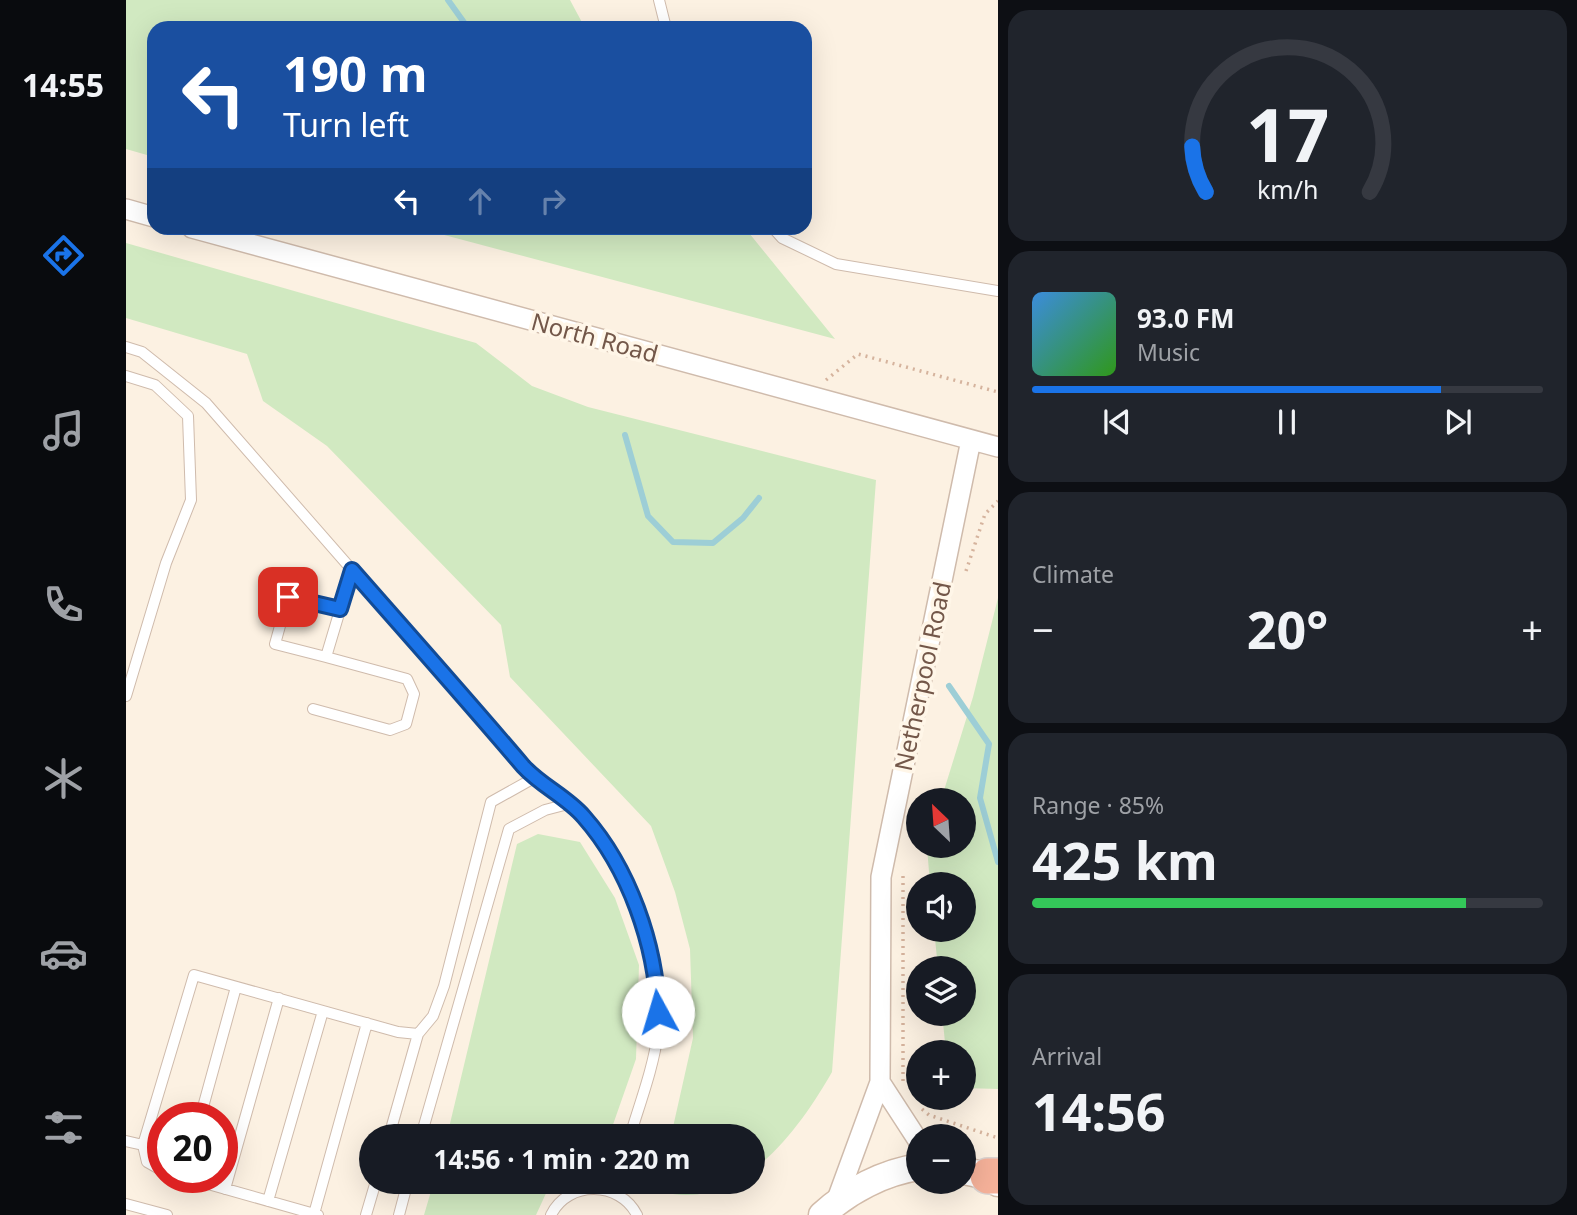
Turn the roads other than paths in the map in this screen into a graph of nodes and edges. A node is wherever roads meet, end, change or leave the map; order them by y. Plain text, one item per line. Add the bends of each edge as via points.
1 (659, 0) edge
2 (664, 21) edge
3 (126, 209) edge
4 (147, 215) edge
5 (218, 235) edge
6 (779, 235) edge
7 (998, 291) edge
8 (126, 347) edge
9 (126, 376) edge
10 (971, 440) junction
11 (998, 447) edge
12 (352, 570) junction
13 (340, 609) junction
14 (326, 657) junction
15 (126, 696) edge
16 (313, 709) dead end
17 (534, 778) junction
18 (569, 804) junction
19 (236, 987) junction
20 (279, 998) junction
21 (323, 1011) junction
22 (367, 1023) junction
23 (418, 1034) junction
24 (880, 1082) junction
25 (204, 1102) edge
26 (392, 1124) edge
27 (424, 1124) edge
28 (633, 1124) edge
29 (907, 1124) edge
30 (238, 1143) edge
31 (127, 1144) edge
32 (143, 1145) junction
33 (147, 1162) edge
34 (906, 1169) edge
35 (238, 1193) edge
36 (372, 1194) edge
37 (405, 1194) edge
38 (574, 1194) edge
39 (620, 1194) edge
40 (268, 1201) junction
41 (126, 1204) edge
42 (829, 1208) edge
43 (316, 1214) edge
44 (167, 1215) edge
45 (366, 1215) edge
46 (399, 1215) edge
47 (551, 1215) edge
48 (637, 1215) edge

1 - 2 lane
3 - 4 street
5 - 10 street, North Road
6 - 7 lane via 836,264
8 - 12 lane via 142,352 206,403
9 - 15 lane via 155,385 188,416 191,500 166,563
10 - 11 street, North Road
10 - 24 street, Netherpool Road via 881,877
12 - 13 lane
12 - 17 lane
13 - 14 lane
13 - 14 lane via 288,597 275,644
14 - 16 lane via 407,679 414,694 406,724 390,730
17 - 18 lane
17 - 23 lane via 491,802 444,986 433,1016
18 - 27 lane via 545,810 509,829
18 - 28 lane via 612,853 631,896 655,980 659,1032
19 - 20 lane
19 - 25 lane
19 - 32 lane via 194,975
20 - 21 lane
20 - 30 lane
21 - 22 lane
21 - 40 lane
22 - 23 lane
22 - 43 lane
23 - 26 lane
24 - 29 street
24 - 42 street, Netherpool Road
31 - 32 lane
32 - 33 lane
34 - 42 main road via 869,1183
35 - 40 lane
36 - 45 lane
37 - 46 lane
38 - 47 lane
39 - 48 lane
40 - 43 lane
41 - 44 lane

